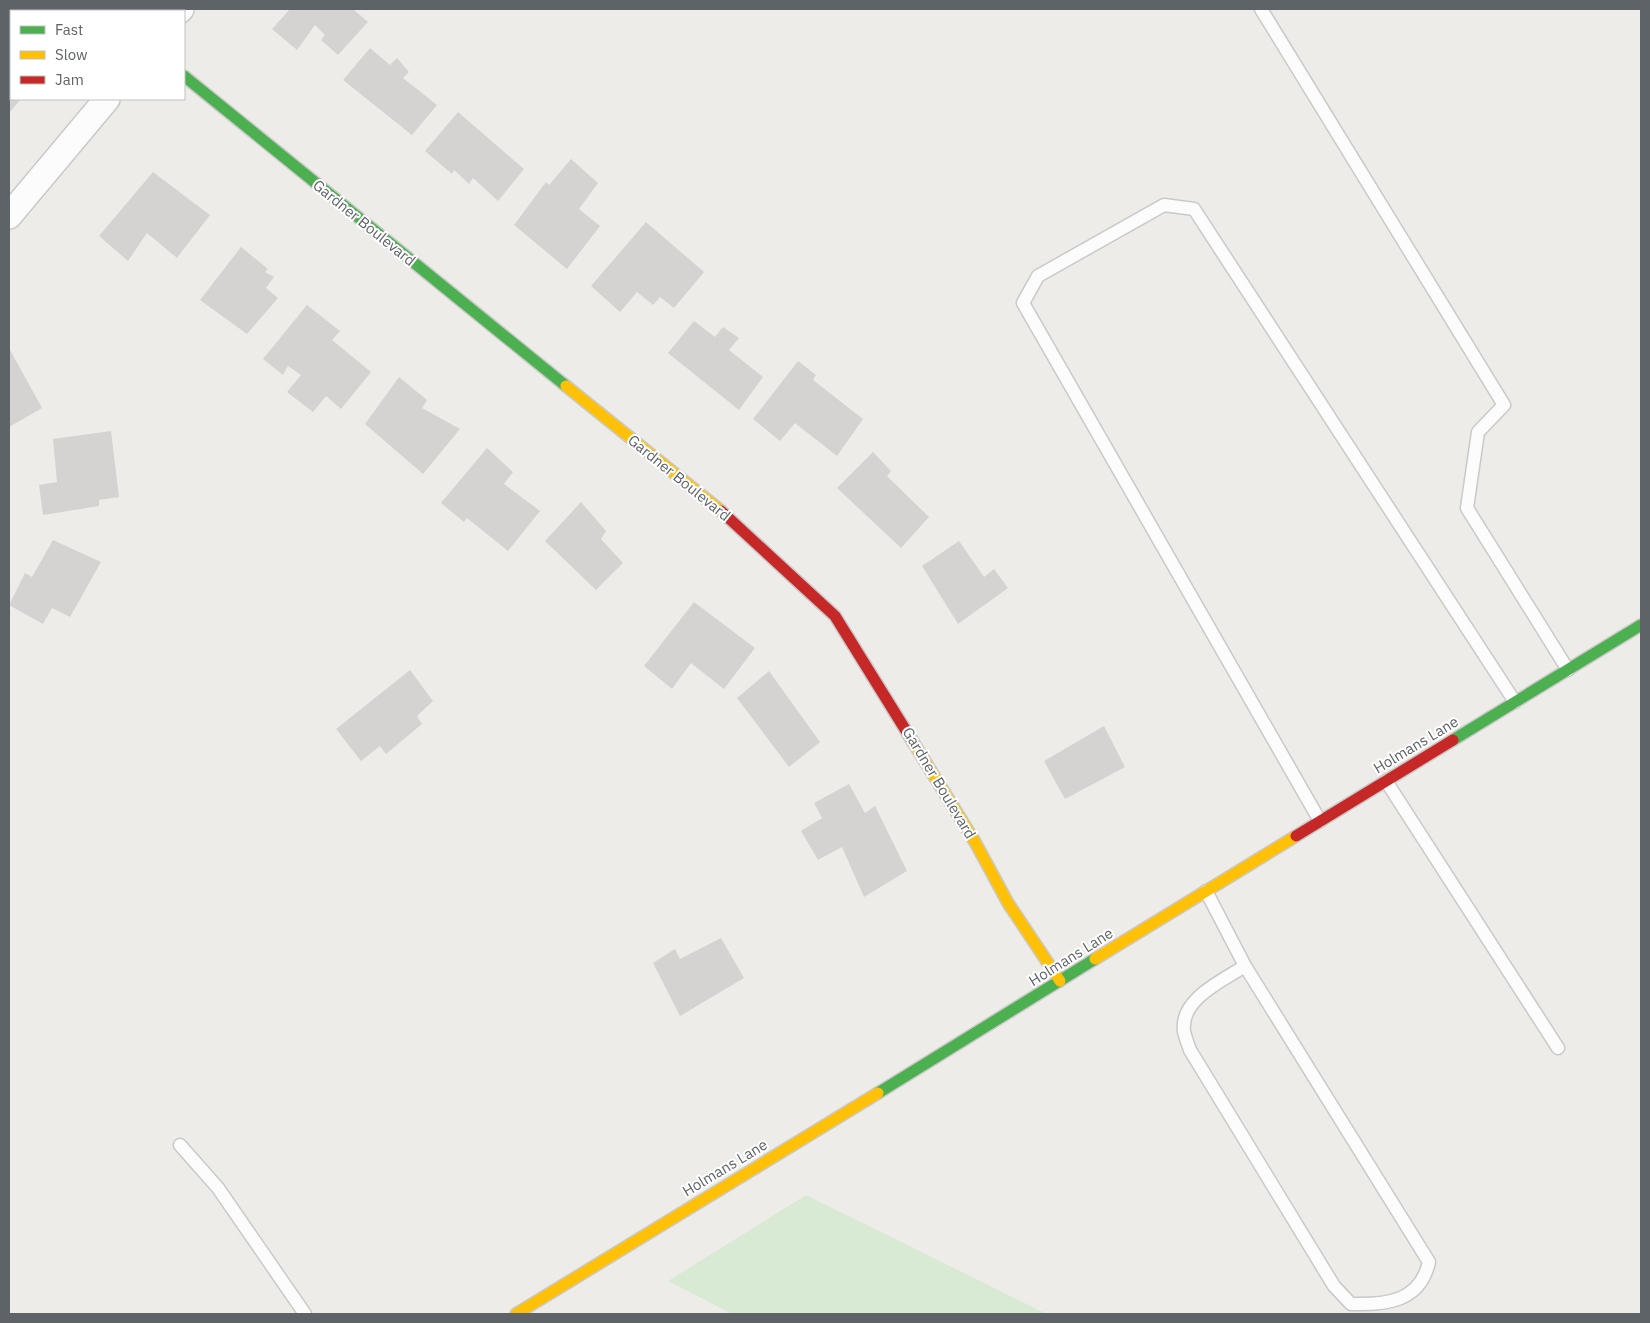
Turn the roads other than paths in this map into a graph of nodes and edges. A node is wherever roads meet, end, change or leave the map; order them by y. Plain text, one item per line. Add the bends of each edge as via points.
1 (1261, 9) edge
2 (185, 77) edge
3 (105, 100) edge
4 (9, 216) edge
5 (1641, 625) edge
6 (1568, 670) junction
7 (1515, 702) junction
8 (1386, 781) junction
9 (1320, 822) junction
10 (1206, 891) junction
11 (1244, 966) junction
12 (1060, 981) junction
13 (1558, 1048) dead end
14 (180, 1145) dead end
15 (305, 1314) edge
16 (516, 1314) edge

1 - 6 lane via 1504,405 1478,432 1467,508
2 - 12 main road, Gardner Boulevard via 721,511 835,616 975,842 1008,902
3 - 4 street
5 - 6 main road, Holmans Lane
6 - 7 main road, Holmans Lane
7 - 8 main road, Holmans Lane
7 - 9 lane via 1194,209 1164,205 1038,276 1023,303
8 - 9 main road, Holmans Lane
8 - 13 lane
9 - 10 main road, Holmans Lane
10 - 11 lane
10 - 12 main road, Holmans Lane
11 - 11 lane via 1429,1262 1426,1276 1409,1294 1390,1303 1351,1304 1334,1286 1190,1050 1184,1030 1186,1014 1197,998
12 - 16 main road, Holmans Lane
14 - 15 lane via 218,1188

